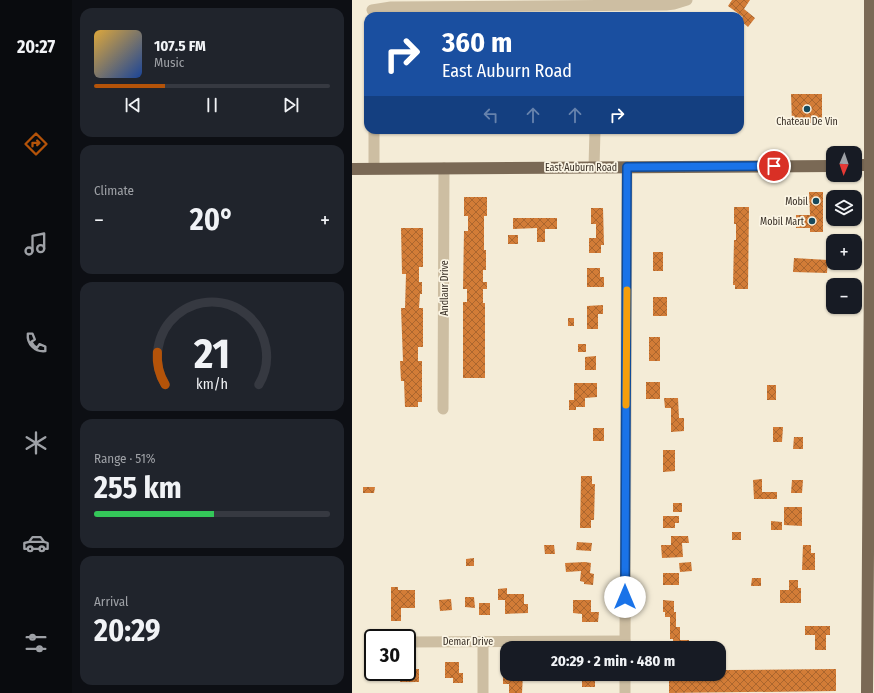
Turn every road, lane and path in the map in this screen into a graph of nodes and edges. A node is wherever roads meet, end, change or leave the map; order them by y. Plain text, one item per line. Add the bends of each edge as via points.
1 (687, 0) edge
2 (870, 0) edge
3 (372, 9) edge
4 (594, 11) edge
5 (374, 134) edge
6 (595, 134) edge
7 (872, 165) edge
8 (826, 166) edge
9 (594, 167) junction
10 (627, 167) junction
11 (374, 168) junction
12 (444, 168) junction
13 (352, 169) edge
14 (443, 409) dead end
15 (483, 641) junction
16 (500, 641) edge
17 (625, 641) edge
18 (416, 642) edge
19 (625, 681) edge
20 (483, 693) edge
21 (625, 693) edge
22 (867, 693) edge

1 - 4 street via 666,5
2 - 7 main road
3 - 4 street via 391,7
5 - 11 street
6 - 9 street
7 - 22 main road
8 - 10 main road, East Auburn Road
9 - 10 main road, East Auburn Road
9 - 12 main road, East Auburn Road
10 - 17 street
11 - 12 main road, East Auburn Road
11 - 13 main road, East Auburn Road
12 - 14 street, Andlaur Drive
15 - 16 street, Demar Drive
15 - 18 street, Demar Drive
15 - 20 street
19 - 21 street

